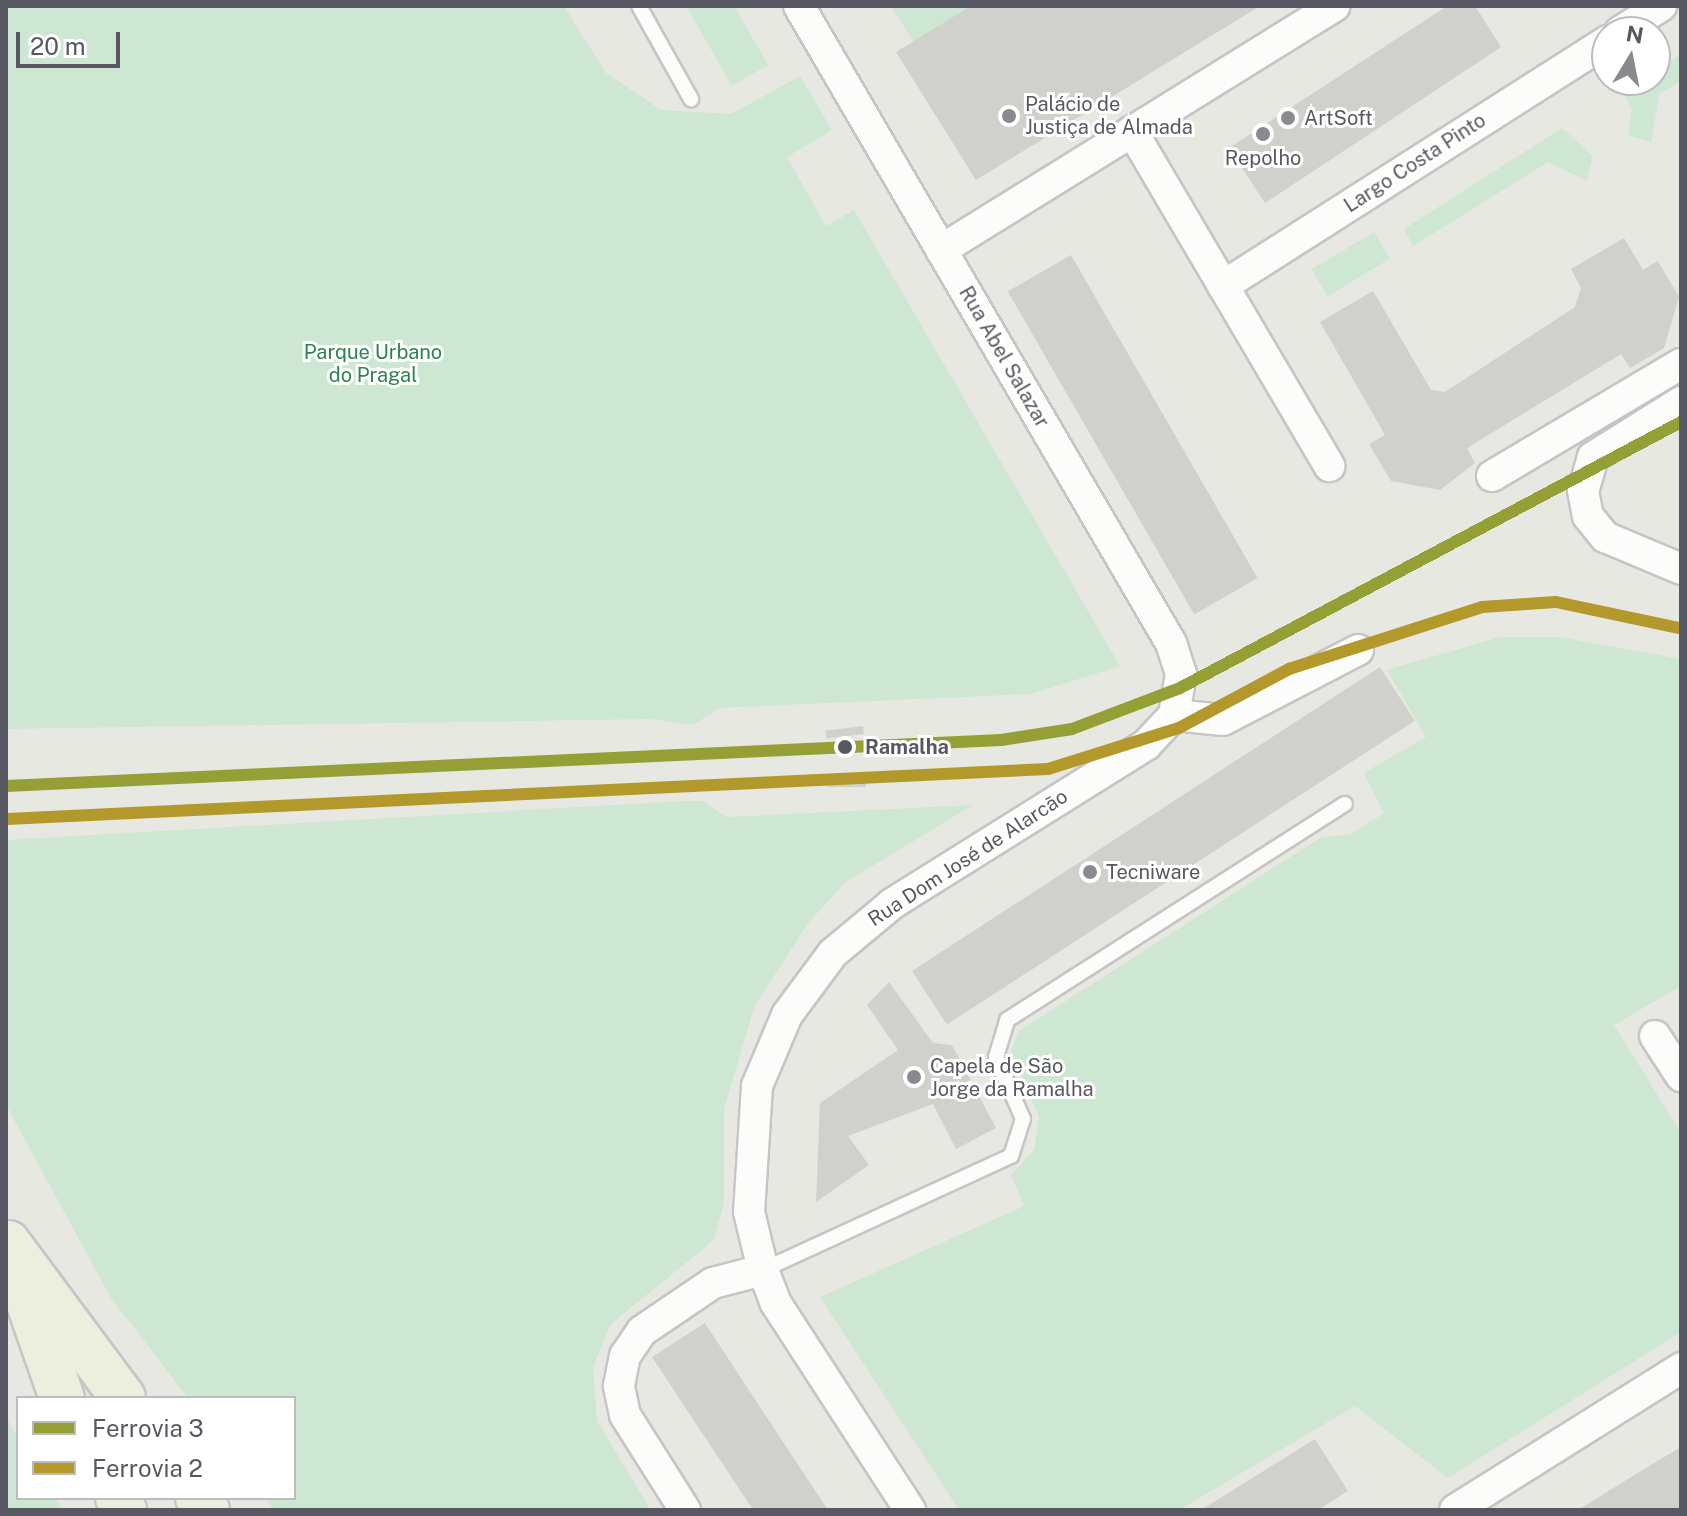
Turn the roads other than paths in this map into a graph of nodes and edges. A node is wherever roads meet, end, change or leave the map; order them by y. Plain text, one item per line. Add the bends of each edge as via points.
1 (639, 6) edge
2 (799, 6) edge
3 (1335, 6) edge
4 (1591, 51) edge
5 (691, 99) dead end
6 (1132, 131) junction
7 (941, 250) junction
8 (1223, 286) junction
9 (1681, 364) edge
10 (1681, 402) edge
11 (1329, 466) dead end
12 (1492, 476) dead end
13 (1681, 569) edge
14 (1358, 650) dead end
15 (1174, 715) junction
16 (1345, 804) dead end
17 (1655, 1036) dead end
18 (1681, 1076) edge
19 (7, 1240) edge
20 (763, 1270) junction
21 (1681, 1368) edge
22 (61, 1396) edge
23 (122, 1396) edge
24 (685, 1510) edge
25 (910, 1510) edge
26 (1455, 1510) edge

1 - 5 lane
2 - 7 street, Rua Abel Salazar
3 - 6 street
4 - 8 street, Largo Costa Pinto
6 - 7 street
6 - 8 street
7 - 15 street, Rua Abel Salazar via 1171,643 1181,674
8 - 11 street
9 - 12 street
10 - 13 street via 1593,457 1584,478 1588,516 1624,549
14 - 15 street via 1223,720
15 - 20 street, Rua Dom José de Alarcão via 1146,745 892,904 808,982 775,1038 752,1110 749,1212
16 - 20 lane via 1007,1020 995,1051 1023,1119 1011,1156
17 - 18 street
19 - 22 highway
19 - 23 highway
20 - 24 street via 713,1283 642,1331 625,1356 619,1386 625,1415
20 - 25 street, Rua Dom José de Alarcão via 775,1302
21 - 26 street

